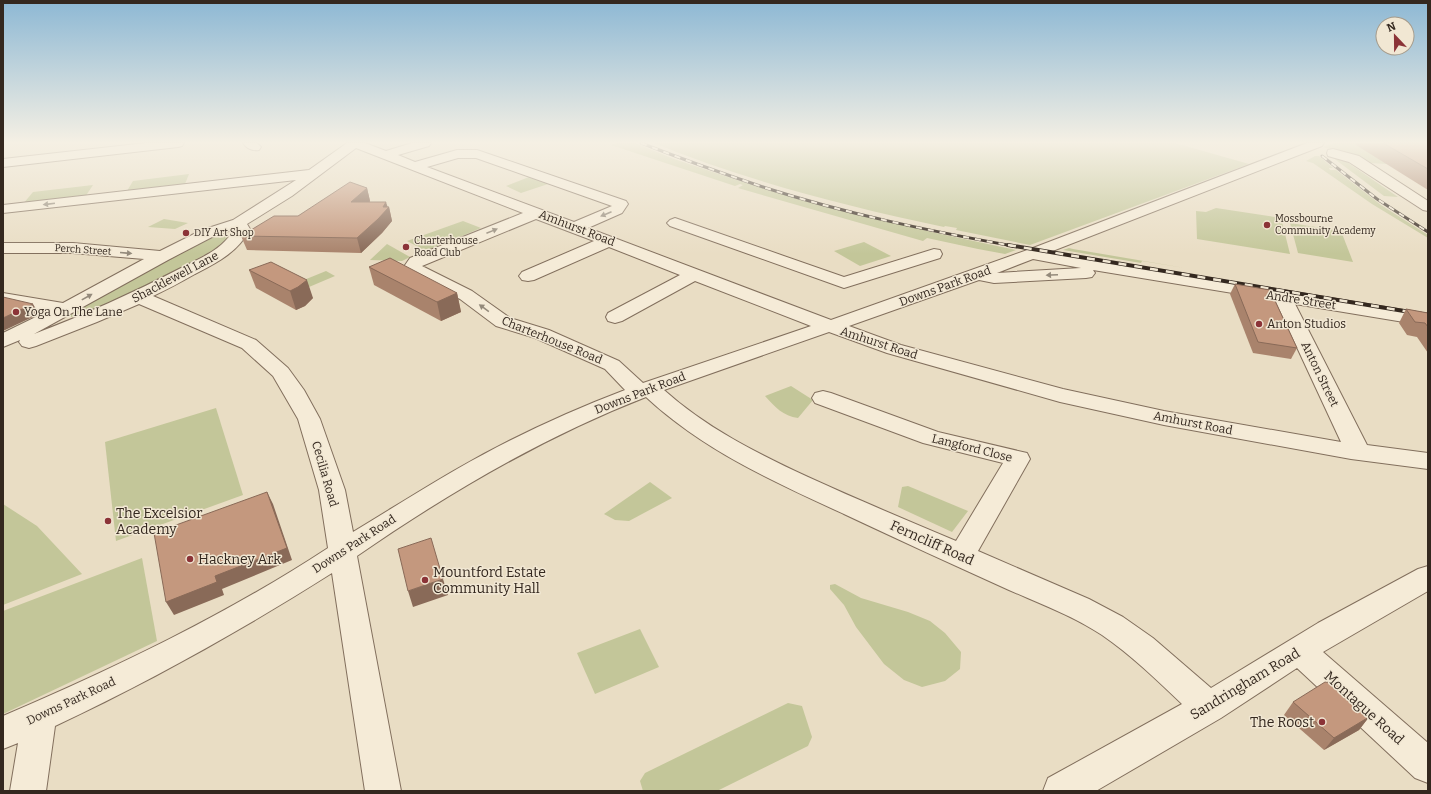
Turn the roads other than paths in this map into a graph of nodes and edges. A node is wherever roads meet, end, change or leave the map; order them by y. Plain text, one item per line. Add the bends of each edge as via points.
1 (260, 180) edge
2 (305, 180) edge
3 (451, 180) edge
4 (552, 180) edge
5 (1223, 180) edge
6 (1385, 180) edge
7 (1428, 207) edge
8 (3, 209) edge
9 (537, 213) junction
10 (675, 223) dead end
11 (239, 228) junction
12 (574, 228) junction
13 (609, 241) junction
14 (3, 248) edge
15 (934, 254) dead end
16 (1032, 254) junction
17 (162, 256) junction
18 (1103, 267) junction
19 (694, 274) junction
20 (979, 274) junction
21 (528, 276) dead end
22 (1282, 296) junction
23 (139, 297) junction
24 (3, 298) edge
25 (66, 316) junction
26 (615, 317) dead end
27 (1428, 320) edge
28 (828, 326) junction
29 (3, 341) edge
30 (3, 351) edge
31 (644, 390) junction
32 (823, 398) dead end
33 (1358, 452) junction
34 (1428, 461) edge
35 (343, 552) junction
36 (962, 555) junction
37 (1428, 577) edge
38 (1300, 650) junction
39 (1209, 708) junction
40 (38, 718) junction
41 (3, 733) edge
42 (1428, 766) edge
43 (28, 791) edge
44 (384, 791) edge
45 (1061, 791) edge

1 -> 8 street
2 - 11 street, Shacklewell Lane
3 - 9 street, Amhurst Road
4 -> 12 street via 621,204 617,210
5 - 16 street, Downs Park Road
6 - 7 street
9 - 12 street, Amhurst Road
31 -> 9 street, Charterhouse Road via 612,365 542,334 503,322 466,295 412,268 416,262
10 - 15 street via 844,283
11 - 17 street, Shacklewell Lane via 208,233
11 - 23 street, Shacklewell Lane via 234,242 220,254
12 - 13 street, Amhurst Road
13 - 19 street, Amhurst Road
13 - 21 street
14 -> 17 street, Perch Street via 73,248
16 - 18 street, Andre Street
16 - 20 street, Downs Park Road
25 -> 17 street, Shacklewell Lane
18 -> 20 street, Andre Street via 1098,272 999,278
18 - 22 street, Andre Street
19 - 26 street
19 - 28 street, Amhurst Road
20 - 28 street, Downs Park Road
22 - 27 street, Andre Street
22 - 33 street, Anton Street
23 - 25 street, Shacklewell Lane
23 - 35 street, Cecilia Road via 249,344 281,372 309,419 332,490
24 - 25 street
25 - 29 street, Shacklewell Lane
25 - 30 street, Shacklewell Lane
28 - 31 street, Downs Park Road
28 - 33 street, Amhurst Road via 894,349 1060,395 1164,418
31 - 35 street, Downs Park Road via 548,431 473,470
31 - 36 street, Ferncliff Road via 723,445 748,459
32 - 36 street, Langford Close via 931,438 1018,459
33 - 34 street, Amhurst Road
35 - 40 street, Downs Park Road via 242,614
35 - 44 street, Cecilia Road
36 - 39 street, Ferncliff Road via 1110,625 1140,645
37 - 38 street, Sandringham Road
38 - 39 street, Sandringham Road
38 - 42 street, Montague Road
39 - 45 street, Sandringham Road
40 - 41 street, Downs Park Road
40 - 43 street

